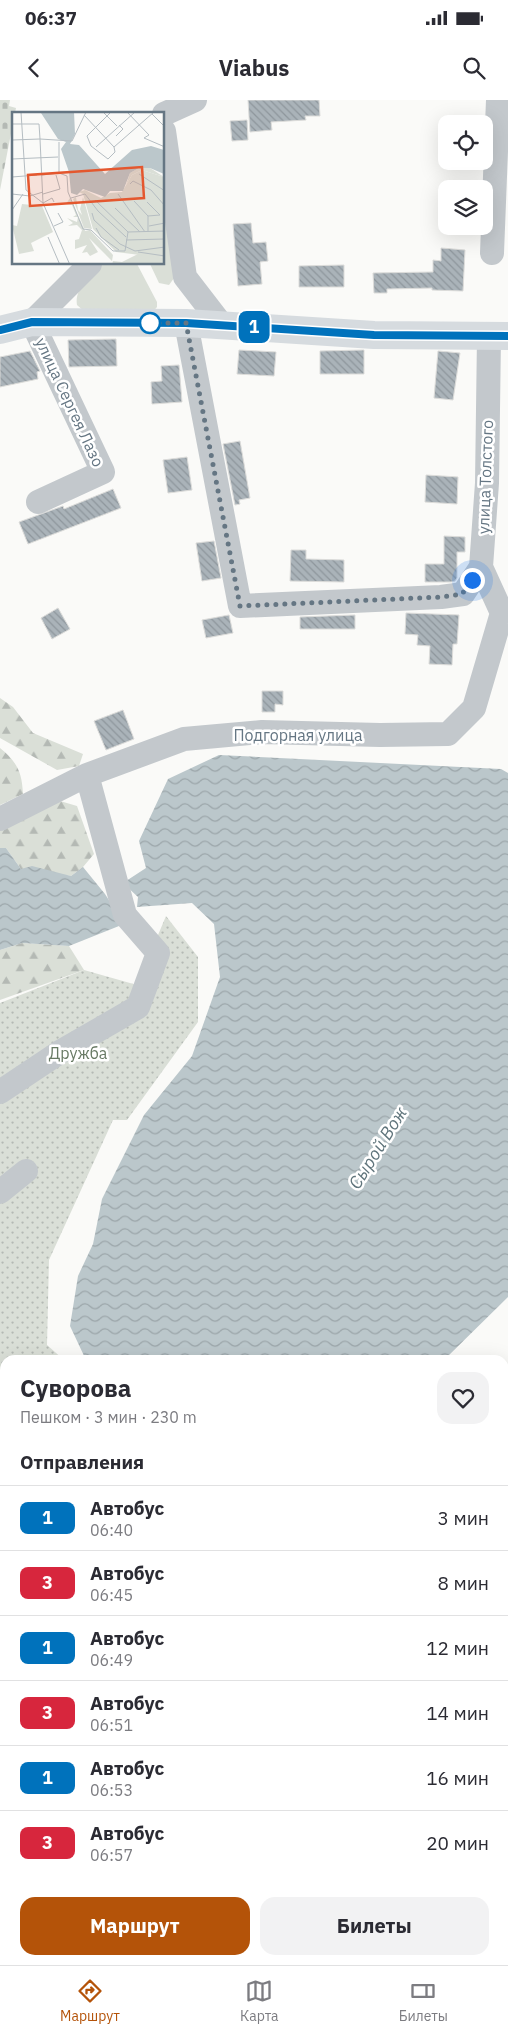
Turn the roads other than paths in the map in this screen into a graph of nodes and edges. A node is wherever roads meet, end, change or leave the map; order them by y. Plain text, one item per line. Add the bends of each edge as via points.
1 (195, 100) edge
2 (498, 100) edge
3 (165, 113) edge
4 (165, 139) edge
5 (492, 253) dead end
6 (89, 265) edge
7 (32, 322) junction
8 (186, 323) junction
9 (222, 326) junction
10 (0, 330) edge
11 (498, 336) edge
12 (38, 502) dead end
13 (481, 567) junction
14 (505, 613) edge
15 (87, 776) junction
16 (0, 818) edge
17 (0, 1092) edge
18 (26, 1171) dead end
19 (0, 1192) edge

1 - 3 street
2 - 5 street
4 - 9 street via 185,277
6 - 7 street
7 - 8 main road
7 - 10 main road
7 - 12 street, улица Сергея Лазо via 103,472
8 - 9 main road
8 - 13 street via 240,606 462,594
9 - 11 main road via 374,335
11 - 13 street, улица Толстого
13 - 14 street, улица Толстого
14 - 15 street, Подгорная улица via 474,708 448,734 262,732 184,739
15 - 16 street, Подгорная улица
15 - 17 street via 125,915 158,953 138,1008 60,1052
18 - 19 street

